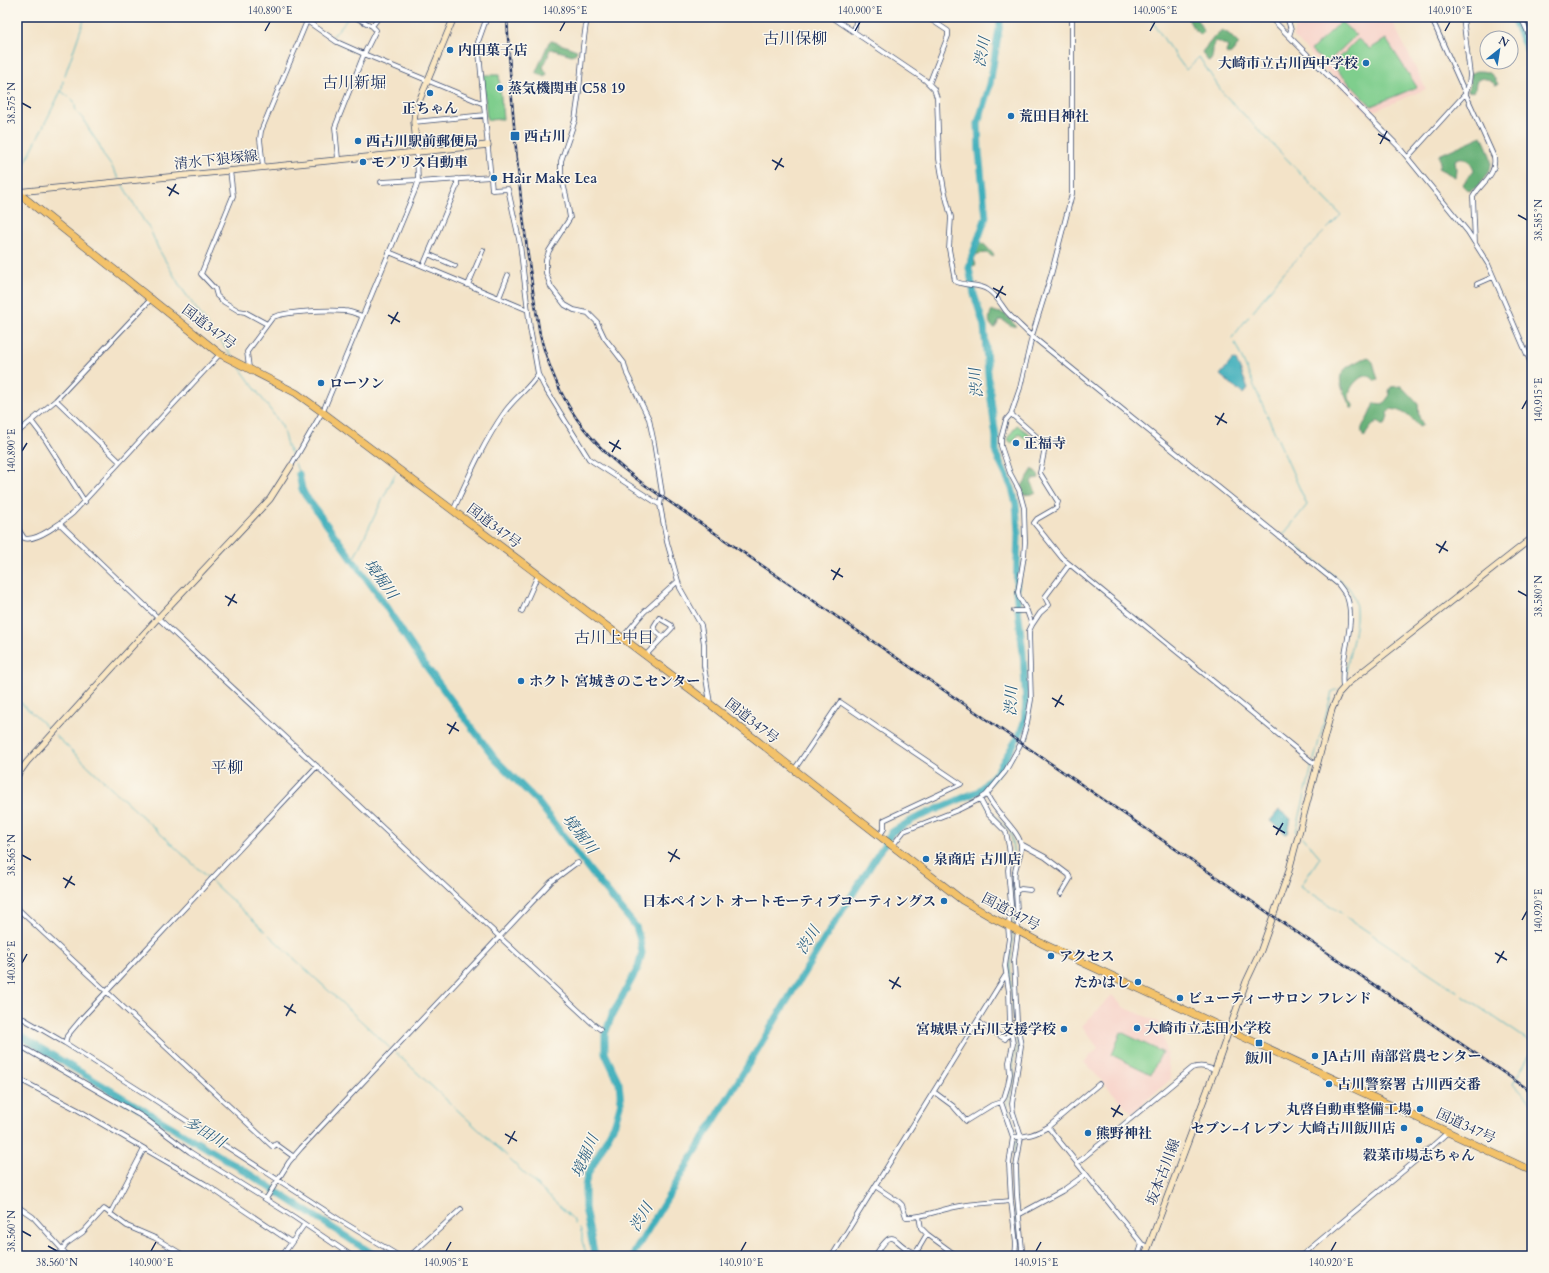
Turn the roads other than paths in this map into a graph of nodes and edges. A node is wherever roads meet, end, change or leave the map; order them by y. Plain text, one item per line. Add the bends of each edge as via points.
1 (300, 17) edge
2 (355, 17) edge
3 (379, 17) edge
4 (454, 17) edge
5 (487, 17) edge
6 (589, 17) edge
7 (832, 17) edge
8 (858, 17) edge
9 (927, 17) edge
10 (1072, 17) edge
11 (1270, 17) edge
12 (1287, 17) edge
13 (1431, 17) edge
14 (1463, 17) edge
15 (1521, 17) edge
16 (307, 21) junction
17 (372, 26) junction
18 (854, 32) junction
19 (1289, 36) junction
20 (1532, 42) edge
21 (364, 54) junction
22 (427, 80) junction
23 (929, 84) junction
24 (1466, 93) junction
25 (484, 104) junction
26 (485, 115) junction
27 (414, 122) junction
28 (488, 146) junction
29 (416, 152) junction
30 (1408, 157) junction
31 (338, 160) junction
32 (263, 167) junction
33 (230, 170) junction
34 (491, 177) junction
35 (457, 179) junction
36 (418, 181) junction
37 (381, 182) dead end
38 (17, 192) edge
39 (1476, 243) junction
40 (483, 250) dead end
41 (389, 252) junction
42 (428, 254) junction
43 (422, 266) junction
44 (455, 266) dead end
45 (508, 275) dead end
46 (1493, 277) junction
47 (1476, 284) dead end
48 (468, 285) junction
49 (152, 298) junction
50 (499, 298) junction
51 (528, 310) junction
52 (362, 316) junction
53 (267, 324) junction
54 (1032, 336) junction
55 (220, 354) junction
56 (1530, 357) edge
57 (1532, 366) edge
58 (249, 368) junction
59 (538, 374) junction
60 (56, 400) junction
61 (321, 411) junction
62 (1012, 414) junction
63 (32, 422) junction
64 (17, 433) edge
65 (120, 462) junction
66 (291, 466) joint
67 (85, 502) junction
68 (660, 505) junction
69 (453, 511) junction
70 (60, 524) junction
71 (17, 527) edge
72 (1532, 538) edge
73 (1069, 565) junction
74 (538, 575) junction
75 (677, 582) junction
76 (1027, 610) junction
77 (522, 611) dead end
78 (1014, 611) dead end
79 (158, 618) junction
80 (1032, 625) junction
81 (662, 637) junction
82 (622, 638) junction
83 (645, 656) junction
84 (1343, 687) junction
85 (710, 704) junction
86 (1318, 764) junction
87 (317, 766) junction
88 (794, 770) junction
89 (17, 776) edge
90 (987, 794) junction
91 (981, 799) junction
92 (881, 836) junction
93 (892, 844) junction
94 (1021, 844) junction
95 (578, 864) dead end
96 (1030, 890) dead end
97 (1016, 891) junction
98 (1061, 894) dead end
99 (17, 908) edge
100 (1013, 928) junction
101 (500, 936) junction
102 (1005, 976) junction
103 (106, 992) junction
104 (17, 1015) edge
105 (976, 1022) junction
106 (600, 1029) dead end
107 (1228, 1030) junction
108 (1010, 1031) junction
109 (65, 1043) junction
110 (17, 1044) edge
111 (1215, 1070) junction
112 (17, 1078) edge
113 (1099, 1084) dead end
114 (934, 1092) junction
115 (1001, 1102) junction
116 (1048, 1127) junction
117 (1448, 1132) junction
118 (1017, 1137) junction
119 (144, 1149) junction
120 (294, 1157) junction
121 (1077, 1163) junction
122 (1532, 1171) edge
123 (1086, 1174) junction
124 (278, 1180) junction
125 (875, 1186) junction
126 (266, 1198) junction
127 (1011, 1201) junction
128 (17, 1206) edge
129 (461, 1209) dead end
130 (1016, 1213) junction
131 (110, 1214) junction
132 (919, 1216) junction
133 (304, 1225) junction
134 (927, 1234) junction
135 (291, 1242) junction
136 (1142, 1244) junction
137 (1148, 1247) junction
138 (62, 1250) junction
139 (58, 1256) edge
140 (68, 1256) edge
141 (185, 1256) edge
142 (282, 1256) edge
143 (352, 1256) edge
144 (399, 1256) edge
145 (410, 1256) edge
146 (832, 1256) edge
147 (875, 1256) edge
148 (957, 1256) edge
149 (1015, 1256) edge
150 (1021, 1256) edge
151 (1138, 1256) edge
152 (1145, 1256) edge
153 (1300, 1256) edge

1 - 16 street
2 - 17 street
3 - 17 street
4 - 22 street
5 - 25 street via 478,42
6 - 68 street via 583,46 575,120 561,161 561,176 570,218 549,252 545,267 551,287 560,299 570,308 593,317 604,337 624,363 650,423 662,493
7 - 18 street
8 - 18 street
9 - 23 street via 948,31
10 - 54 street via 1072,194
11 - 19 street
12 - 19 street via 1291,30
13 - 24 street
14 - 24 street via 1470,75
15 - 20 street
16 - 21 street via 337,42
16 - 32 street via 261,131
17 - 21 street via 376,30
18 - 23 street
19 - 30 street
21 - 22 street
21 - 31 street via 335,127
22 - 25 street
22 - 27 street via 415,111
23 - 54 street via 937,98 939,159 951,217 949,249 955,281 977,285 993,293 1007,312
24 - 30 street
24 - 39 street via 1494,157 1491,174 1473,197
25 - 26 street
26 - 27 street
26 - 28 street
27 - 29 street
28 - 29 street, 清水下狼塚線
28 - 34 street
29 - 31 street, 清水下狼塚線
29 - 36 street
30 - 39 street
31 - 32 street, 清水下狼塚線
32 - 33 street, 清水下狼塚線
33 - 38 street, 清水下狼塚線
33 - 53 street via 233,196 201,274 224,302
34 - 35 street
34 - 51 street via 492,190 508,189 520,244
35 - 36 street
35 - 42 street via 457,186
36 - 37 street
36 - 41 street
38 - 49 highway, 国道347号
39 - 46 street
40 - 48 street
41 - 43 street
41 - 52 street
42 - 43 street
42 - 44 street
43 - 48 street
45 - 50 street
46 - 47 street
46 - 56 street
48 - 50 street
49 - 55 highway, 国道347号
49 - 60 street
50 - 51 street
51 - 59 street
52 - 53 street via 345,311 296,312 275,316
52 - 61 street
53 - 58 street via 247,352
54 - 62 street
54 - 84 street via 1338,584 1347,597 1349,609
55 - 58 highway, 国道347号
55 - 65 street
56 - 57 street
58 - 61 highway, 国道347号 via 296,393
59 - 68 street via 557,410 589,459
59 - 69 street via 533,383 502,416
60 - 63 street
60 - 65 street
61 - 66 street
61 - 69 highway, 国道347号
62 - 73 street via 1044,443 1040,473 1058,505 1034,523
62 - 76 street via 1006,420 1001,446 1024,508 1025,542 1018,592
63 - 64 street
63 - 67 street
65 - 67 street
66 - 79 street via 270,499
67 - 70 street
68 - 75 street
69 - 74 highway, 国道347号
70 - 71 street via 31,539 24,538
70 - 79 street
72 - 84 street
73 - 80 street via 1045,597 1048,605
73 - 86 street
74 - 77 street
74 - 82 highway, 国道347号
75 - 82 street via 644,612
75 - 85 street via 701,626
76 - 78 street
76 - 80 street
79 - 87 street
79 - 89 street via 26,762
80 - 90 street via 1029,631 1030,700 1027,723 1021,743
81 - 81 street via 672,628 659,618 654,629
81 - 83 street
82 - 83 highway, 国道347号
83 - 85 highway, 国道347号
84 - 86 street, 坂本古川線 via 1335,701
85 - 88 highway, 国道347号
86 - 107 street, 坂本古川線 via 1288,874 1261,950
87 - 101 street
87 - 103 street
88 - 92 highway, 国道347号
88 - 92 street via 840,702 960,784 884,820
90 - 91 street
90 - 94 street via 994,808
91 - 93 street via 904,831
91 - 100 street via 988,814 1006,832 1010,857 1009,923
92 - 93 highway, 国道347号
93 - 100 highway, 国道347号 via 962,900
94 - 97 street via 1015,872
94 - 98 street via 1069,875 1070,879
95 - 101 street via 551,882
96 - 97 street
97 - 100 street
99 - 103 street
100 - 102 street via 1009,938
100 - 107 highway, 国道347号
100 - 118 street via 1017,1021 1021,1046 1012,1104
101 - 106 street
101 - 120 street
102 - 105 street
102 - 108 street
103 - 109 street via 67,1036
103 - 120 street via 273,1147 276,1144
104 - 109 street
105 - 108 street via 1005,1039
105 - 114 street
107 - 111 street, 坂本古川線
107 - 117 highway, 国道347号
108 - 115 street via 1013,1044 1009,1062 1010,1074
109 - 124 street
110 - 126 street via 143,1117 190,1152
111 - 121 street via 1203,1066 1192,1068
111 - 137 street, 坂本古川線
112 - 119 street
113 - 116 street
114 - 115 street via 953,1106 966,1121
114 - 125 street
115 - 118 street
116 - 118 street via 1036,1134
116 - 121 street
117 - 122 highway, 国道347号
117 - 153 street
118 - 127 street via 1009,1164
118 - 130 street
119 - 131 street
119 - 135 street via 220,1193
120 - 124 street
121 - 123 street
123 - 130 street via 1062,1191
123 - 136 street
124 - 126 street
124 - 144 street
125 - 132 street via 899,1202 906,1217
125 - 146 street
126 - 133 street
127 - 130 street
127 - 132 street via 961,1206
128 - 138 street via 33,1217
129 - 145 street
130 - 149 street
130 - 150 street
131 - 138 street via 104,1209
131 - 141 street via 127,1226 155,1238
132 - 134 street via 921,1228
133 - 135 street
133 - 143 street
134 - 147 street via 917,1251 913,1252 891,1238 883,1242
134 - 148 street
135 - 142 street
136 - 137 street
136 - 151 street
137 - 152 street, 坂本古川線
138 - 139 street
138 - 140 street

